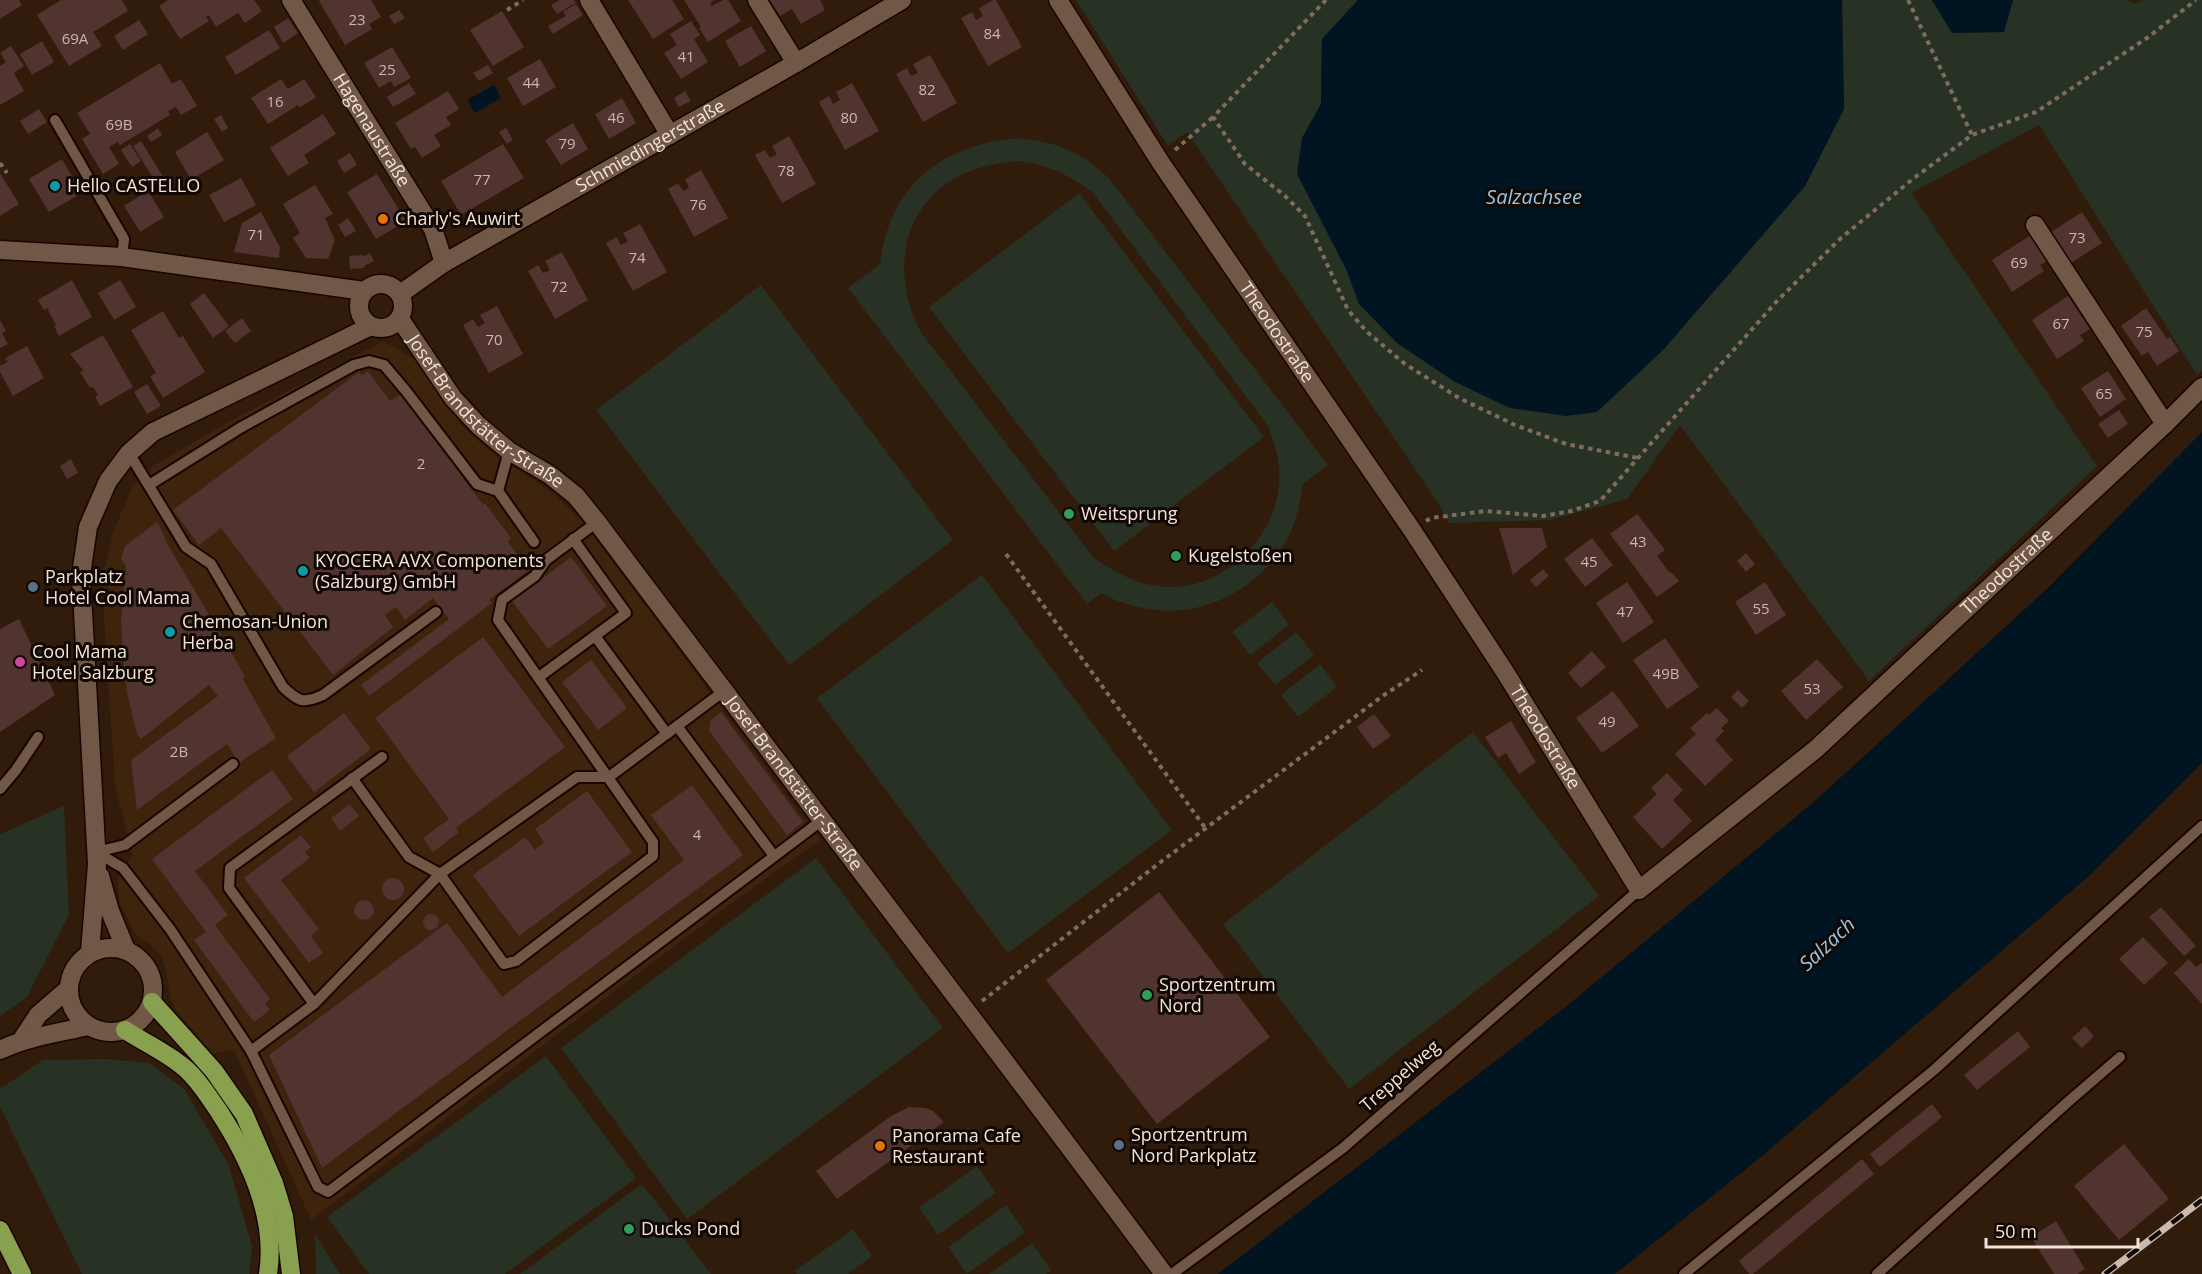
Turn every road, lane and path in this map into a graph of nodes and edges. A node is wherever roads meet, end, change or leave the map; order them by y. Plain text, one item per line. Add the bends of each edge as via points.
1 (291, 0) edge
2 (523, 0) edge
3 (589, 0) edge
4 (757, 0) edge
5 (902, 0) edge
6 (1058, 0) edge
7 (1326, 0) edge
8 (1908, 0) edge
9 (2196, 0) edge
10 (507, 10) dead end
11 (796, 63) junction
12 (1213, 117) junction
13 (55, 120) dead end
14 (669, 135) junction
15 (1972, 135) junction
16 (0, 163) edge
17 (1161, 163) junction
18 (7, 173) dead end
19 (2035, 225) dead end
20 (0, 250) edge
21 (122, 257) junction
22 (444, 263) junction
23 (364, 291) junction
24 (400, 294) junction
25 (400, 319) junction
26 (371, 326) junction
27 (2202, 387) edge
28 (2165, 424) junction
29 (510, 451) junction
30 (129, 453) junction
31 (1639, 458) junction
32 (149, 485) junction
33 (498, 491) junction
34 (597, 522) junction
35 (1412, 530) junction
36 (573, 539) junction
37 (534, 542) dead end
38 (1006, 554) dead end
39 (436, 612) dead end
40 (595, 636) junction
41 (1422, 670) dead end
42 (539, 677) junction
43 (724, 691) junction
44 (677, 726) junction
45 (667, 734) junction
46 (38, 737) dead end
47 (382, 757) dead end
48 (233, 764) dead end
49 (609, 777) junction
50 (352, 778) junction
51 (0, 789) edge
52 (822, 821) junction
53 (2202, 826) edge
54 (1206, 829) junction
55 (774, 856) junction
56 (96, 858) junction
57 (440, 874) junction
58 (1639, 890) junction
59 (126, 950) junction
60 (90, 952) junction
61 (68, 989) junction
62 (152, 1002) junction
63 (314, 1004) junction
64 (968, 1012) junction
65 (88, 1026) junction
66 (125, 1030) junction
67 (21, 1041) junction
68 (0, 1050) edge
69 (251, 1052) junction
70 (2120, 1057) dead end
71 (0, 1230) edge
72 (10, 1251) junction
73 (22, 1274) edge
74 (32, 1274) edge
75 (268, 1274) edge
76 (291, 1274) edge
77 (1164, 1274) edge
78 (1172, 1274) edge
79 (1684, 1274) edge
80 (1877, 1274) edge

1 - 22 street, Hagenaustraße via 433,229
2 - 10 path
3 - 14 street
4 - 11 street
5 - 11 street, Schmiedingerstraße
6 - 17 street, Theodostraße
7 - 12 path
8 - 15 path
9 - 15 path via 2147,38 2036,112
11 - 14 street, Schmiedingerstraße
12 - 17 path
12 - 31 path via 1245,164 1305,216 1348,310 1405,364 1459,398 1515,426 1566,444
13 - 21 lane via 123,238
14 - 22 street, Schmiedingerstraße
15 - 31 path via 1841,238 1778,300
16 - 18 path
17 - 35 street, Theodostraße
19 - 28 street
20 - 21 street
21 - 23 street
22 - 24 street, Schmiedingerstraße
23 - 24 street via 383,284
23 - 26 street via 359,310
24 - 25 street via 404,306
25 - 26 street via 384,329
25 - 29 street, Josef-Brandstätter-Straße via 453,398
26 - 30 street via 153,432
27 - 28 street, Theodostraße
28 - 58 street, Theodostraße via 1816,749
29 - 33 lane
29 - 34 street, Josef-Brandstätter-Straße via 576,496
30 - 32 lane
30 - 56 street via 108,481 88,527 81,575
31 - 35 path via 1600,501 1571,512 1543,516 1486,511 1431,518
32 - 33 lane via 250,422 354,364 369,361 384,365 477,484
32 - 39 lane via 186,547 211,564 283,687 296,699 309,701 323,695
33 - 37 lane
34 - 36 lane
34 - 43 street, Josef-Brandstätter-Straße
35 - 58 street, Theodostraße
36 - 40 lane via 626,613
36 - 42 lane via 546,560 535,576 502,600 498,620
38 - 54 path
40 - 42 lane
40 - 45 lane
41 - 54 path
42 - 49 lane
43 - 44 lane
43 - 52 street, Josef-Brandstätter-Straße
44 - 45 lane
44 - 55 lane
45 - 49 lane
46 - 51 lane
47 - 50 lane
48 - 56 lane via 125,845
49 - 57 lane via 577,777
49 - 57 lane via 653,842 653,856 516,962 504,964
50 - 57 lane via 409,857
50 - 63 lane via 230,868 229,888
52 - 55 lane
52 - 64 street, Josef-Brandstätter-Straße
53 - 79 lane via 1934,1070
54 - 64 path
55 - 69 lane via 328,1192 318,1187
56 - 59 street via 110,911
56 - 60 street
56 - 69 lane via 123,868 170,929
57 - 63 lane
58 - 78 lane, Treppelweg via 1343,1148
59 - 60 street via 104,948
59 - 62 street via 143,961 150,973 154,987
60 - 61 street via 71,974
61 - 65 street via 77,1016
61 - 67 street via 38,1015
62 - 66 street via 142,1019
62 - 76 highway via 214,1071 244,1114 284,1216
63 - 69 lane
64 - 77 street, Josef-Brandstätter-Straße
65 - 66 street via 106,1032
65 - 67 street
66 - 75 highway via 186,1068 232,1132 262,1199 268,1232
67 - 68 street
70 - 80 lane
71 - 72 highway
72 - 73 highway
72 - 74 highway

